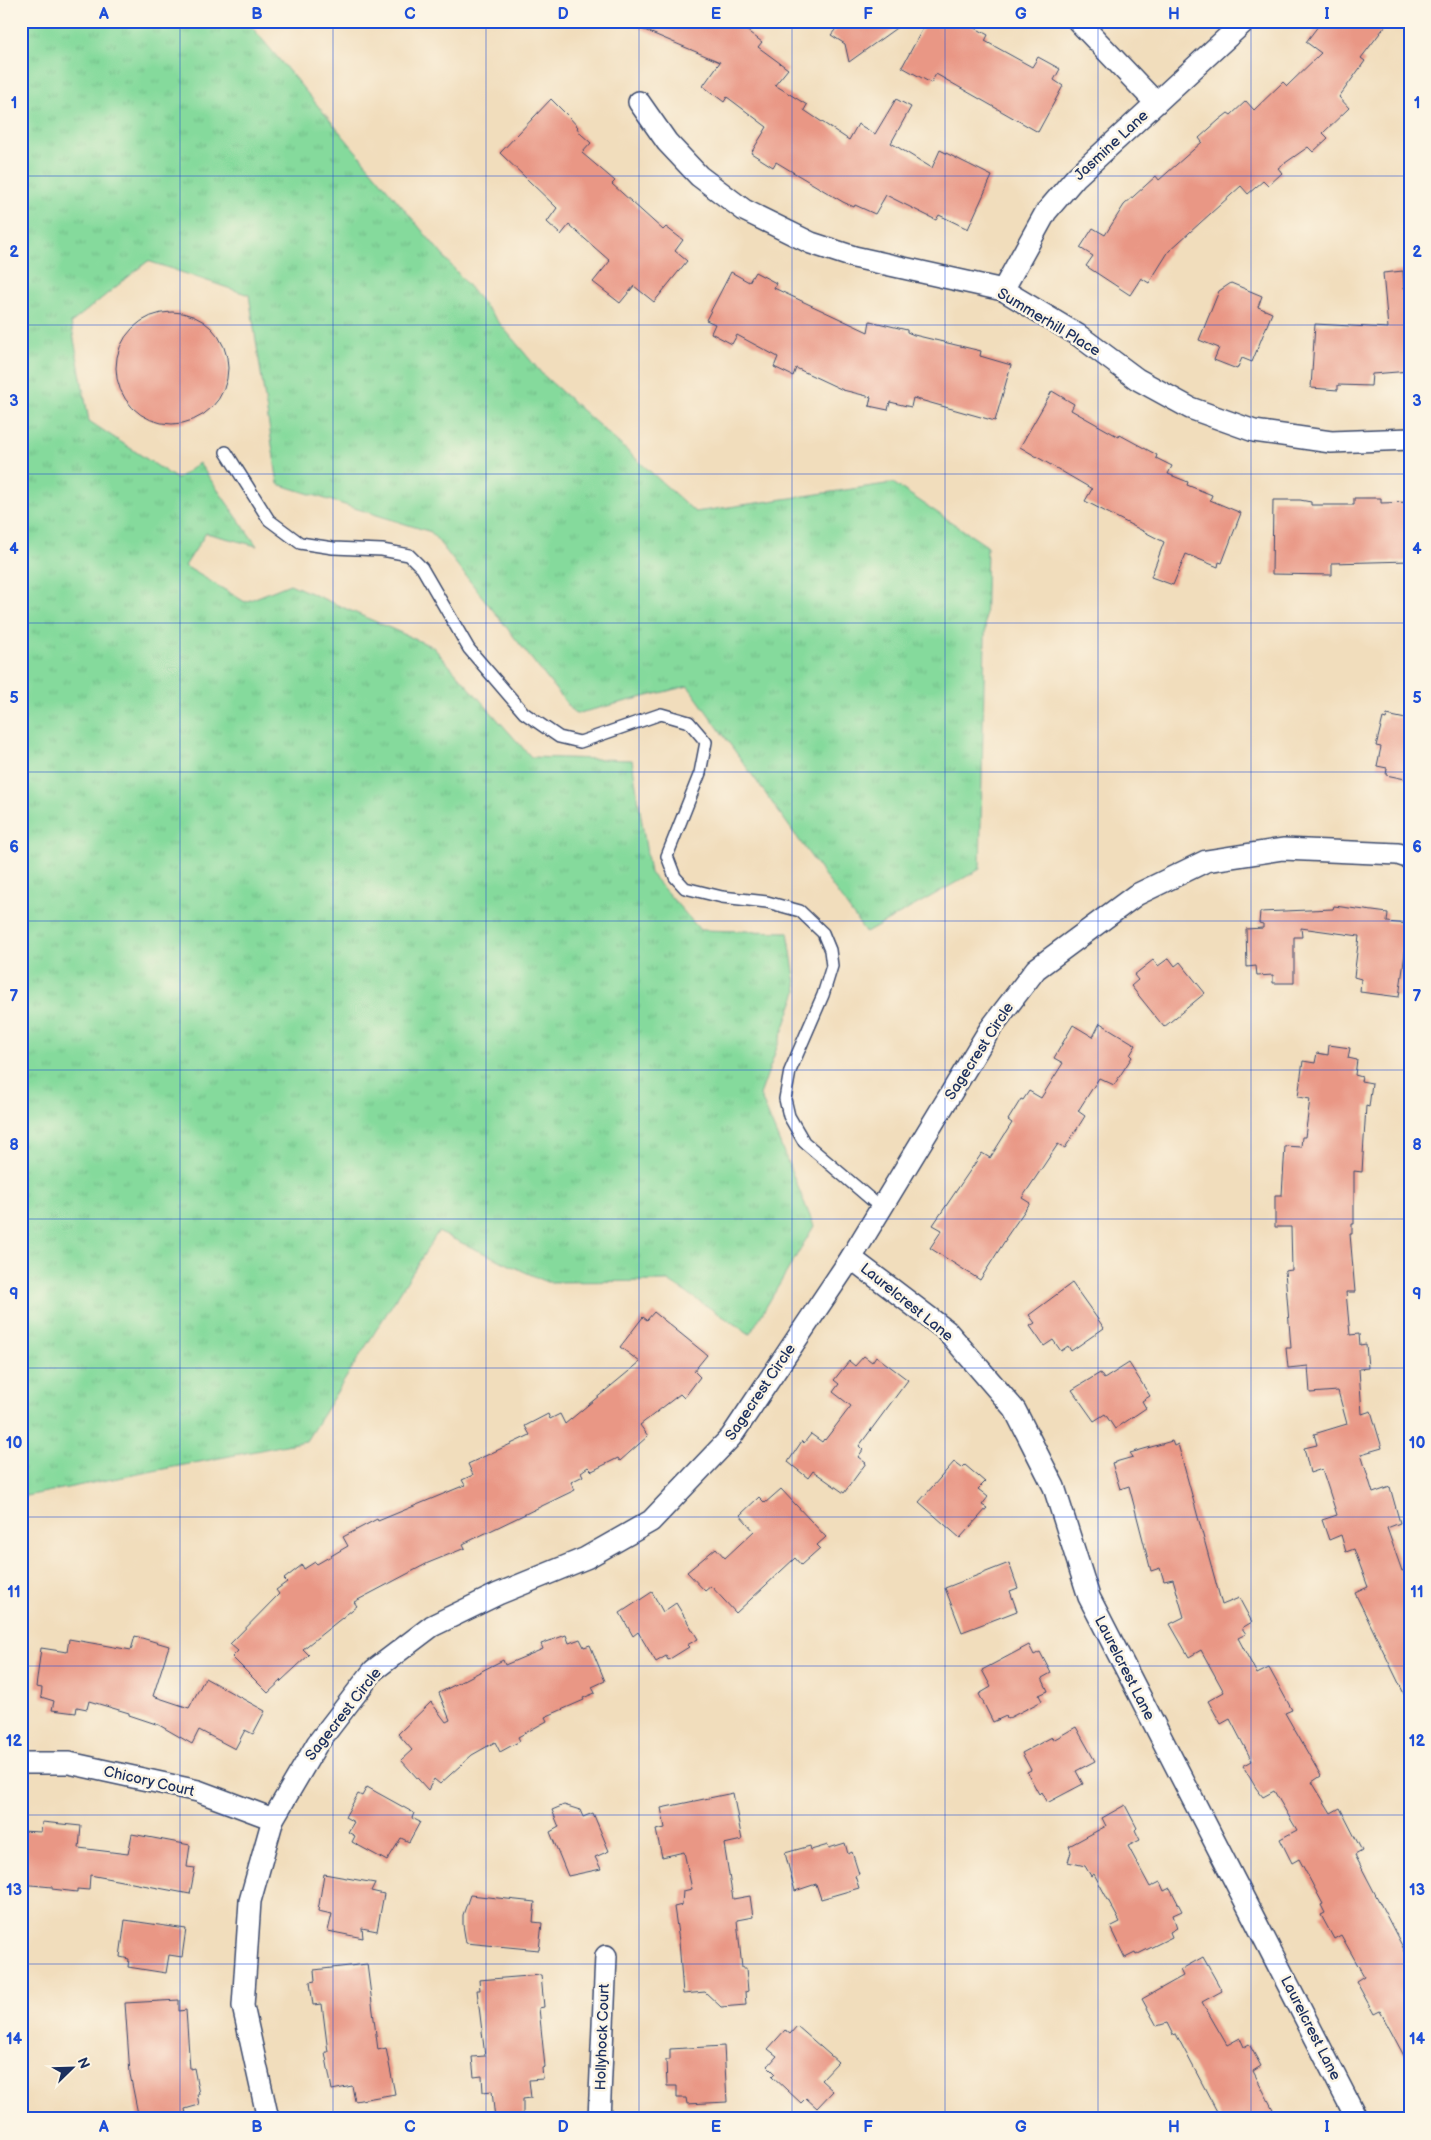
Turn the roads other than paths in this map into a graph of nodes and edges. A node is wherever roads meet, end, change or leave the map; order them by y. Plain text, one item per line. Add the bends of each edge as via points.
1 (1078, 21) edge
2 (1245, 21) edge
3 (639, 102) dead end
4 (1156, 103) junction
5 (1002, 290) junction
6 (1410, 439) edge
7 (226, 452) dead end
8 (1410, 858) edge
9 (881, 1208) junction
10 (851, 1258) junction
11 (21, 1763) edge
12 (273, 1819) junction
13 (606, 1956) dead end
14 (268, 2119) edge
15 (599, 2119) edge
16 (1357, 2119) edge

1 - 4 street
2 - 4 street, Jasmine Lane
3 - 5 street, Summerhill Place via 667,142 699,176 744,210 811,244 854,257
4 - 5 street, Jasmine Lane via 1076,177 1046,212
5 - 6 street, Summerhill Place via 1078,335 1137,379 1190,408 1254,431 1331,442
7 - 9 lane via 269,520 300,543 409,555 422,568 469,649 524,713 559,737 580,742 661,714 688,722 706,742 700,773 667,856 675,877 685,888 800,911 823,933 832,966 790,1071 784,1099 789,1116 804,1142
8 - 9 street, Sagecrest Circle via 1398,854 1283,849 1206,861 1136,895 1036,969 990,1029
9 - 10 street, Sagecrest Circle
10 - 12 street, Sagecrest Circle via 731,1437 651,1521 586,1558 498,1594 432,1626 374,1670 317,1744
10 - 16 street, Laurelcrest Lane via 947,1331 1015,1410 1054,1487 1089,1598
11 - 12 street, Chicory Court via 69,1763 198,1791
12 - 14 street, Sagecrest Circle via 250,1901 243,2006
13 - 15 street, Hollyhock Court

